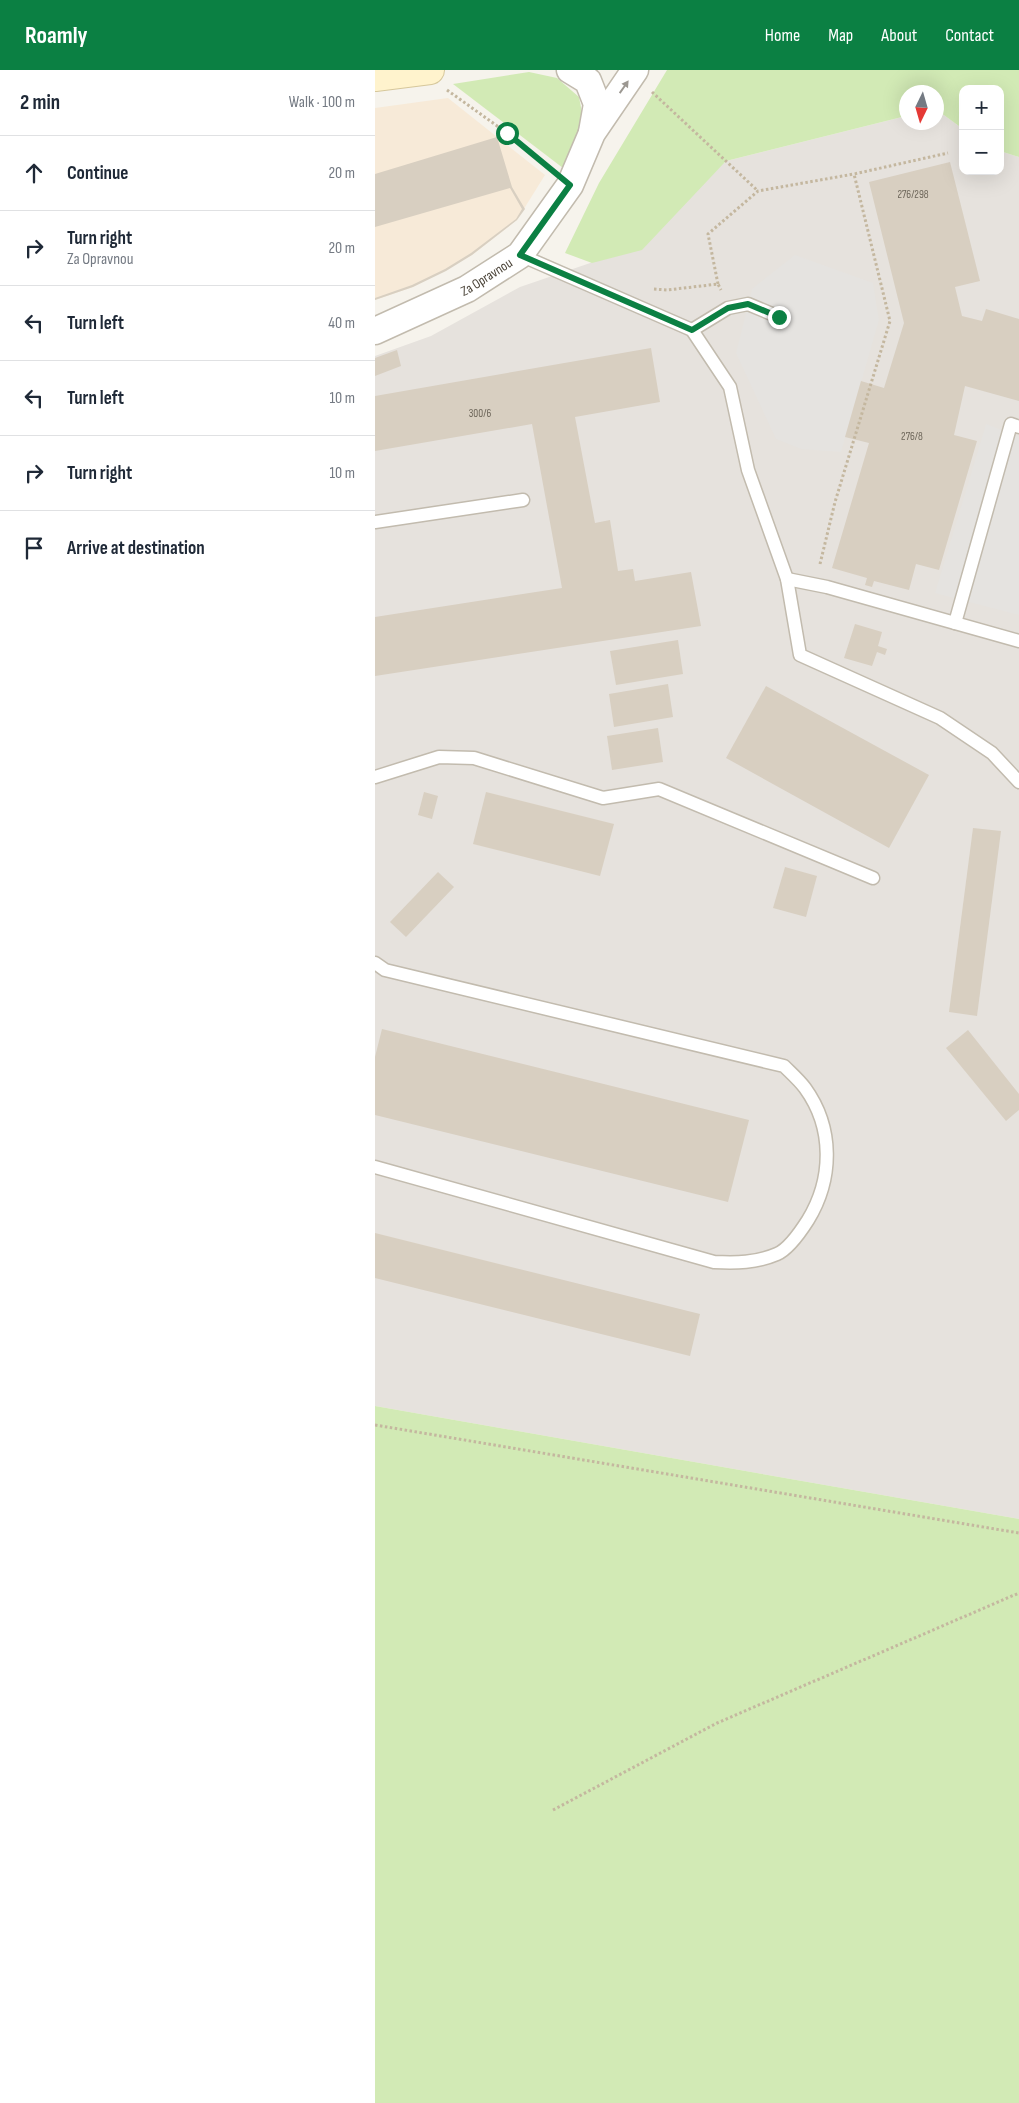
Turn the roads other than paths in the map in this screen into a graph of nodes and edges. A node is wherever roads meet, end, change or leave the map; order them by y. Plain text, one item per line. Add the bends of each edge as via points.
1 (570, 70) edge
2 (375, 76) edge
3 (437, 79) edge
4 (642, 79) edge
5 (592, 133) junction
6 (520, 255) junction
7 (779, 317) dead end
8 (375, 330) edge
9 (692, 330) junction
10 (1019, 426) edge
11 (523, 500) dead end
12 (375, 522) edge
13 (787, 579) junction
14 (955, 623) junction
15 (1019, 641) edge
16 (375, 777) edge
17 (1019, 782) edge
18 (873, 878) dead end
19 (375, 963) edge
20 (375, 1167) edge

1 - 5 street via 588,81 597,104
2 - 3 main road
5 -> 4 street
5 - 6 street, Za Opravnou via 570,185
6 - 8 street, Za Opravnou via 467,289
6 - 9 lane
7 - 9 lane via 748,304 728,308
9 - 13 lane via 730,387 748,470
10 - 14 lane via 1011,424
11 - 12 lane
13 - 14 lane
13 - 17 lane via 800,655 940,718 992,753
14 - 15 lane
16 - 18 lane via 439,757 474,758 603,798 659,789
19 - 20 lane via 385,970 784,1066 805,1087 821,1116 828,1141 825,1176 816,1207 801,1231 779,1253 751,1263 714,1262

